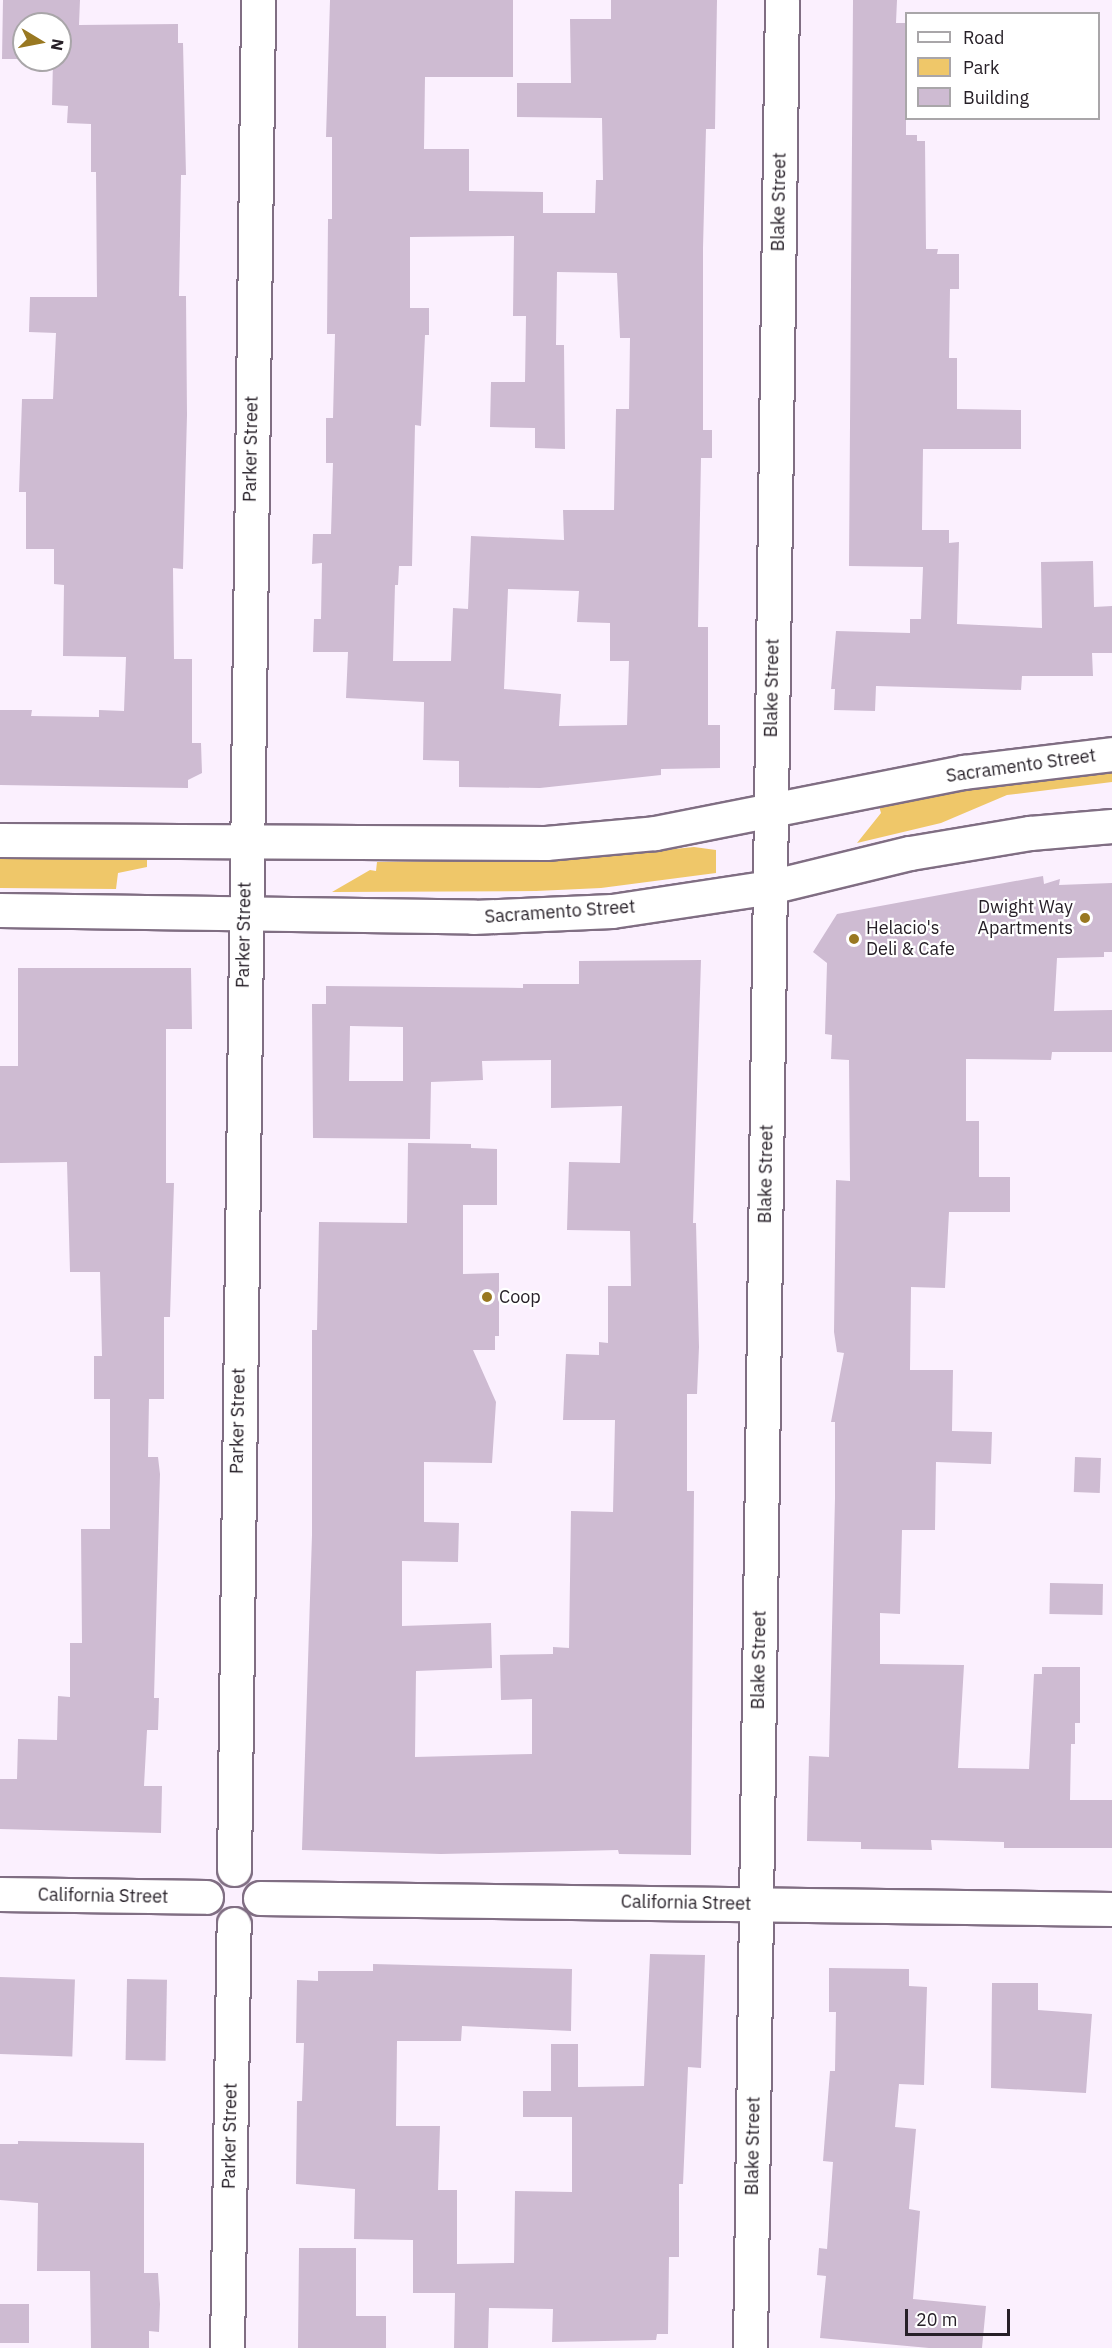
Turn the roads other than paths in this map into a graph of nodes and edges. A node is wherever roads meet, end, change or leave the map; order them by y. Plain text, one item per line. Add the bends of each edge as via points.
1 (258, 0) edge
2 (782, 0) edge
3 (1112, 754) edge
4 (771, 810) junction
5 (1112, 826) edge
6 (0, 840) edge
7 (246, 843) junction
8 (770, 887) junction
9 (0, 910) edge
10 (244, 913) junction
11 (234, 1869) junction
12 (0, 1894) edge
13 (206, 1897) junction
14 (260, 1898) junction
15 (756, 1904) junction
16 (1112, 1909) edge
17 (234, 1924) junction
18 (227, 2348) edge
19 (750, 2348) edge

1 - 7 street, Parker Street
2 - 4 street, Blake Street
3 - 4 street, Sacramento Street via 964,772
4 - 7 street, Sacramento Street via 655,833 546,843
4 - 8 street, Blake Street
5 - 8 street, Sacramento Street via 1030,833 910,853
6 - 7 street, Sacramento Street
7 - 10 street, Parker Street
8 - 10 street, Sacramento Street via 612,911 473,917
8 - 15 street, Blake Street
9 - 10 street, Sacramento Street
10 - 11 street, Parker Street
11 - 13 street via 216,1875 208,1885
11 - 14 street via 252,1878
12 - 13 street, California Street
13 - 17 street via 211,1914
14 - 15 street, California Street
14 - 17 street via 252,1916
15 - 16 street, California Street
15 - 19 street, Blake Street
17 - 18 street, Parker Street

